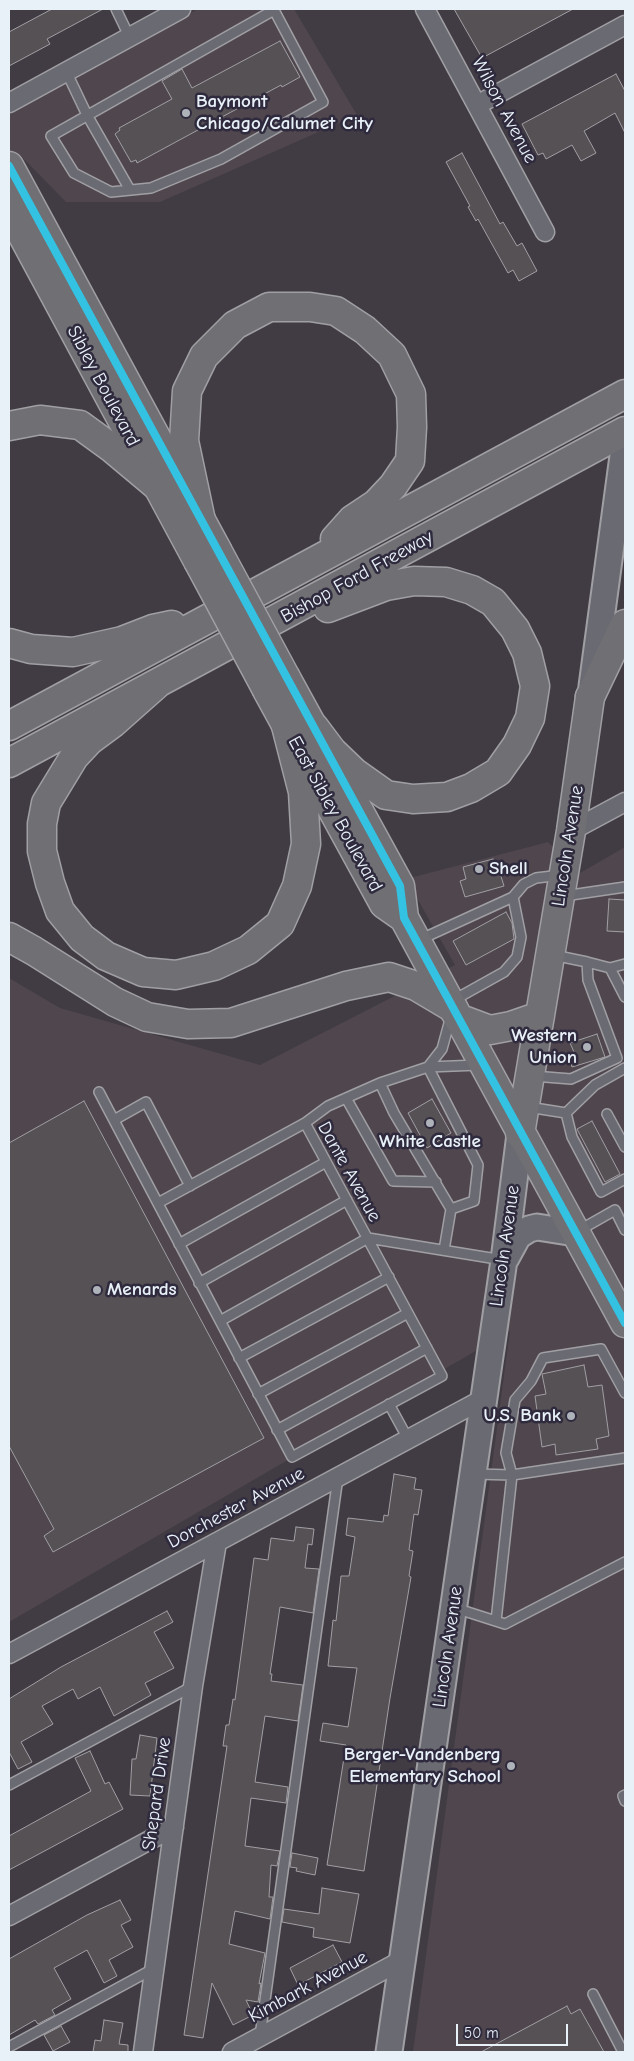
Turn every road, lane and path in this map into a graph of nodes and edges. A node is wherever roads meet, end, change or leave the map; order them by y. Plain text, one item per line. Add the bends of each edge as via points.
1 (116, 9) edge
2 (181, 9) edge
3 (426, 9) edge
4 (273, 10) edge
5 (625, 25) edge
6 (129, 36) junction
7 (66, 71) junction
8 (9, 103) edge
9 (477, 105) junction
10 (87, 115) junction
11 (9, 166) edge
12 (130, 190) junction
13 (9, 210) edge
14 (545, 232) dead end
15 (625, 394) edge
16 (9, 426) edge
17 (625, 431) edge
18 (625, 440) edge
19 (156, 485) junction
20 (201, 521) junction
21 (208, 556) junction
22 (314, 561) junction
23 (213, 616) junction
24 (280, 619) junction
25 (625, 624) edge
26 (9, 643) edge
27 (157, 684) junction
28 (277, 684) junction
29 (590, 697) junction
30 (285, 722) junction
31 (9, 726) edge
32 (314, 728) junction
33 (9, 764) edge
34 (625, 802) edge
35 (571, 831) junction
36 (562, 885) junction
37 (625, 887) edge
38 (513, 897) junction
39 (404, 918) junction
40 (9, 937) edge
41 (417, 941) junction
42 (551, 954) junction
43 (587, 962) junction
44 (625, 964) edge
45 (610, 968) junction
46 (625, 998) edge
47 (454, 1010) junction
48 (540, 1016) junction
49 (483, 1064) junction
50 (428, 1067) junction
51 (625, 1068) edge
52 (530, 1076) junction
53 (380, 1083) junction
54 (99, 1092) dead end
55 (346, 1098) junction
56 (525, 1106) junction
57 (566, 1113) junction
58 (607, 1114) dead end
59 (114, 1120) junction
60 (305, 1123) junction
61 (520, 1134) junction
62 (625, 1147) edge
63 (326, 1162) junction
64 (625, 1179) edge
65 (436, 1182) junction
66 (190, 1186) junction
67 (347, 1200) junction
68 (158, 1203) junction
69 (451, 1209) junction
70 (625, 1230) edge
71 (575, 1233) junction
72 (368, 1238) junction
73 (179, 1244) junction
74 (444, 1250) junction
75 (504, 1260) junction
76 (389, 1277) junction
77 (199, 1283) junction
78 (408, 1313) junction
79 (220, 1321) junction
80 (625, 1322) edge
81 (427, 1348) junction
82 (239, 1358) junction
83 (625, 1393) edge
84 (258, 1394) junction
85 (483, 1399) junction
86 (389, 1404) junction
87 (277, 1430) junction
88 (408, 1439) junction
89 (625, 1458) edge
90 (473, 1474) junction
91 (512, 1475) junction
92 (338, 1477) junction
93 (218, 1542) junction
94 (625, 1562) edge
95 (454, 1608) junction
96 (496, 1621) junction
97 (10, 1652) edge
98 (194, 1686) junction
99 (9, 1785) edge
100 (625, 1795) edge
101 (625, 1801) edge
102 (174, 1827) junction
103 (9, 1916) edge
104 (404, 1959) junction
105 (153, 1969) junction
106 (593, 1994) dead end
107 (260, 2037) junction
108 (9, 2047) edge
109 (143, 2052) edge
110 (232, 2052) edge
111 (389, 2052) edge
112 (623, 2052) edge

1 - 6 lane
2 - 6 street
3 - 9 street, Wilson Avenue
4 - 10 lane
4 - 12 lane via 323,102 221,159 151,188
5 - 9 street
6 - 7 street
7 - 8 street
7 - 10 lane
9 - 14 street, Wilson Avenue
10 - 12 lane
10 - 12 lane via 51,136 74,173 112,192
11 - 20 main road, Sibley Boulevard
13 - 19 main road, Sibley Boulevard
15 - 22 main road, Bishop Ford Freeway
16 - 19 main road via 40,420 80,425
17 - 24 main road, Bishop Ford Freeway
18 - 29 street, Lincoln Avenue
19 - 21 main road, Sibley Boulevard
20 - 21 main road, Sibley Boulevard
20 - 22 main road via 184,441 187,391 204,356 235,325 269,307 310,307 336,312 365,330 392,355 411,394 410,461 376,504 352,520
21 - 28 main road, East Sibley Boulevard, bridge
22 - 23 main road, Bishop Ford Freeway
23 - 26 main road via 73,652 31,649
23 - 31 main road, Bishop Ford Freeway
24 - 27 main road, Bishop Ford Freeway
24 - 32 main road via 338,606 386,586 414,581 446,582 472,590 493,602 515,629 528,653 534,686 530,718 517,745 498,772 447,797 412,799 386,795 355,774
25 - 29 main road
27 - 30 main road via 74,757 46,803 42,824 42,851 60,911 82,938 106,956 142,972 176,975 214,966 248,950 280,924 297,886 306,844 303,792
27 - 33 main road, Bishop Ford Freeway
28 - 30 main road, East Sibley Boulevard
28 - 32 main road
29 - 35 main road, Lincoln Avenue
30 - 39 main road, East Sibley Boulevard via 384,904
32 - 39 main road via 400,886
34 - 35 street
35 - 36 main road, Lincoln Avenue
36 - 37 lane
36 - 38 lane via 536,878 524,884
36 - 42 main road, Lincoln Avenue
38 - 41 lane
38 - 47 lane via 521,936 517,957 504,972
39 - 41 main road, East Sibley Boulevard
40 - 47 main road via 115,1002 146,1017 188,1024 231,1023 346,986 389,977 416,986
41 - 47 main road, East Sibley Boulevard
42 - 43 lane
42 - 48 main road, Lincoln Avenue
43 - 45 lane
43 - 52 lane via 588,980 617,1058 571,1079
44 - 45 lane
45 - 46 lane
47 - 48 main road via 490,1030
47 - 49 main road, East Sibley Boulevard
47 - 50 lane via 442,1048
48 - 52 main road, Lincoln Avenue
49 - 50 lane
49 - 61 main road, East Sibley Boulevard
50 - 53 lane
50 - 69 lane via 478,1165 474,1200
51 - 57 lane via 595,1085
52 - 56 main road, Lincoln Avenue
53 - 55 lane
53 - 65 lane via 394,1113
54 - 59 lane
55 - 60 lane via 328,1106
55 - 65 lane via 393,1181
56 - 57 lane
56 - 61 main road, Lincoln Avenue
57 - 64 lane via 572,1137 601,1192
58 - 62 lane
59 - 66 lane via 146,1102
59 - 68 lane
60 - 63 lane, Dante Avenue
60 - 66 lane, Dante Avenue
61 - 71 main road, East Sibley Boulevard
61 - 75 street, Lincoln Avenue
63 - 67 lane, Dante Avenue
63 - 73 lane
65 - 69 lane
66 - 68 lane, Dante Avenue
67 - 72 lane, Dante Avenue
67 - 77 lane
68 - 73 lane
69 - 74 lane
70 - 71 lane via 615,1210
71 - 75 street via 537,1227 529,1229 518,1236
71 - 80 main road, East Sibley Boulevard
72 - 74 lane, Dante Avenue
72 - 76 lane
72 - 79 lane
73 - 77 lane
74 - 75 lane, Dante Avenue
75 - 85 street, Lincoln Avenue
76 - 78 lane
76 - 82 lane
77 - 79 lane
78 - 81 lane
78 - 84 lane
79 - 82 lane
81 - 86 lane via 442,1376
81 - 87 lane
82 - 84 lane
83 - 91 lane via 601,1349 543,1358 516,1400 506,1453
84 - 87 lane
85 - 88 street, Dorchester Avenue
85 - 90 street, Lincoln Avenue
86 - 87 lane via 292,1457
86 - 88 lane
88 - 92 street, Dorchester Avenue
89 - 91 lane
90 - 91 lane
90 - 95 street, Lincoln Avenue
91 - 96 lane
92 - 93 street, Dorchester Avenue
92 - 107 lane
93 - 97 street, Dorchester Avenue
93 - 98 street, Shepard Drive
94 - 96 lane via 505,1624
95 - 96 lane
95 - 104 street, Lincoln Avenue
98 - 99 lane
98 - 102 street, Shepard Drive
100 - 101 lane
102 - 103 street
102 - 105 street, Shepard Drive
104 - 107 street, Kimbark Avenue
104 - 111 street, Lincoln Avenue
105 - 108 lane
105 - 109 street, Shepard Drive
106 - 112 lane
107 - 110 street, Kimbark Avenue

